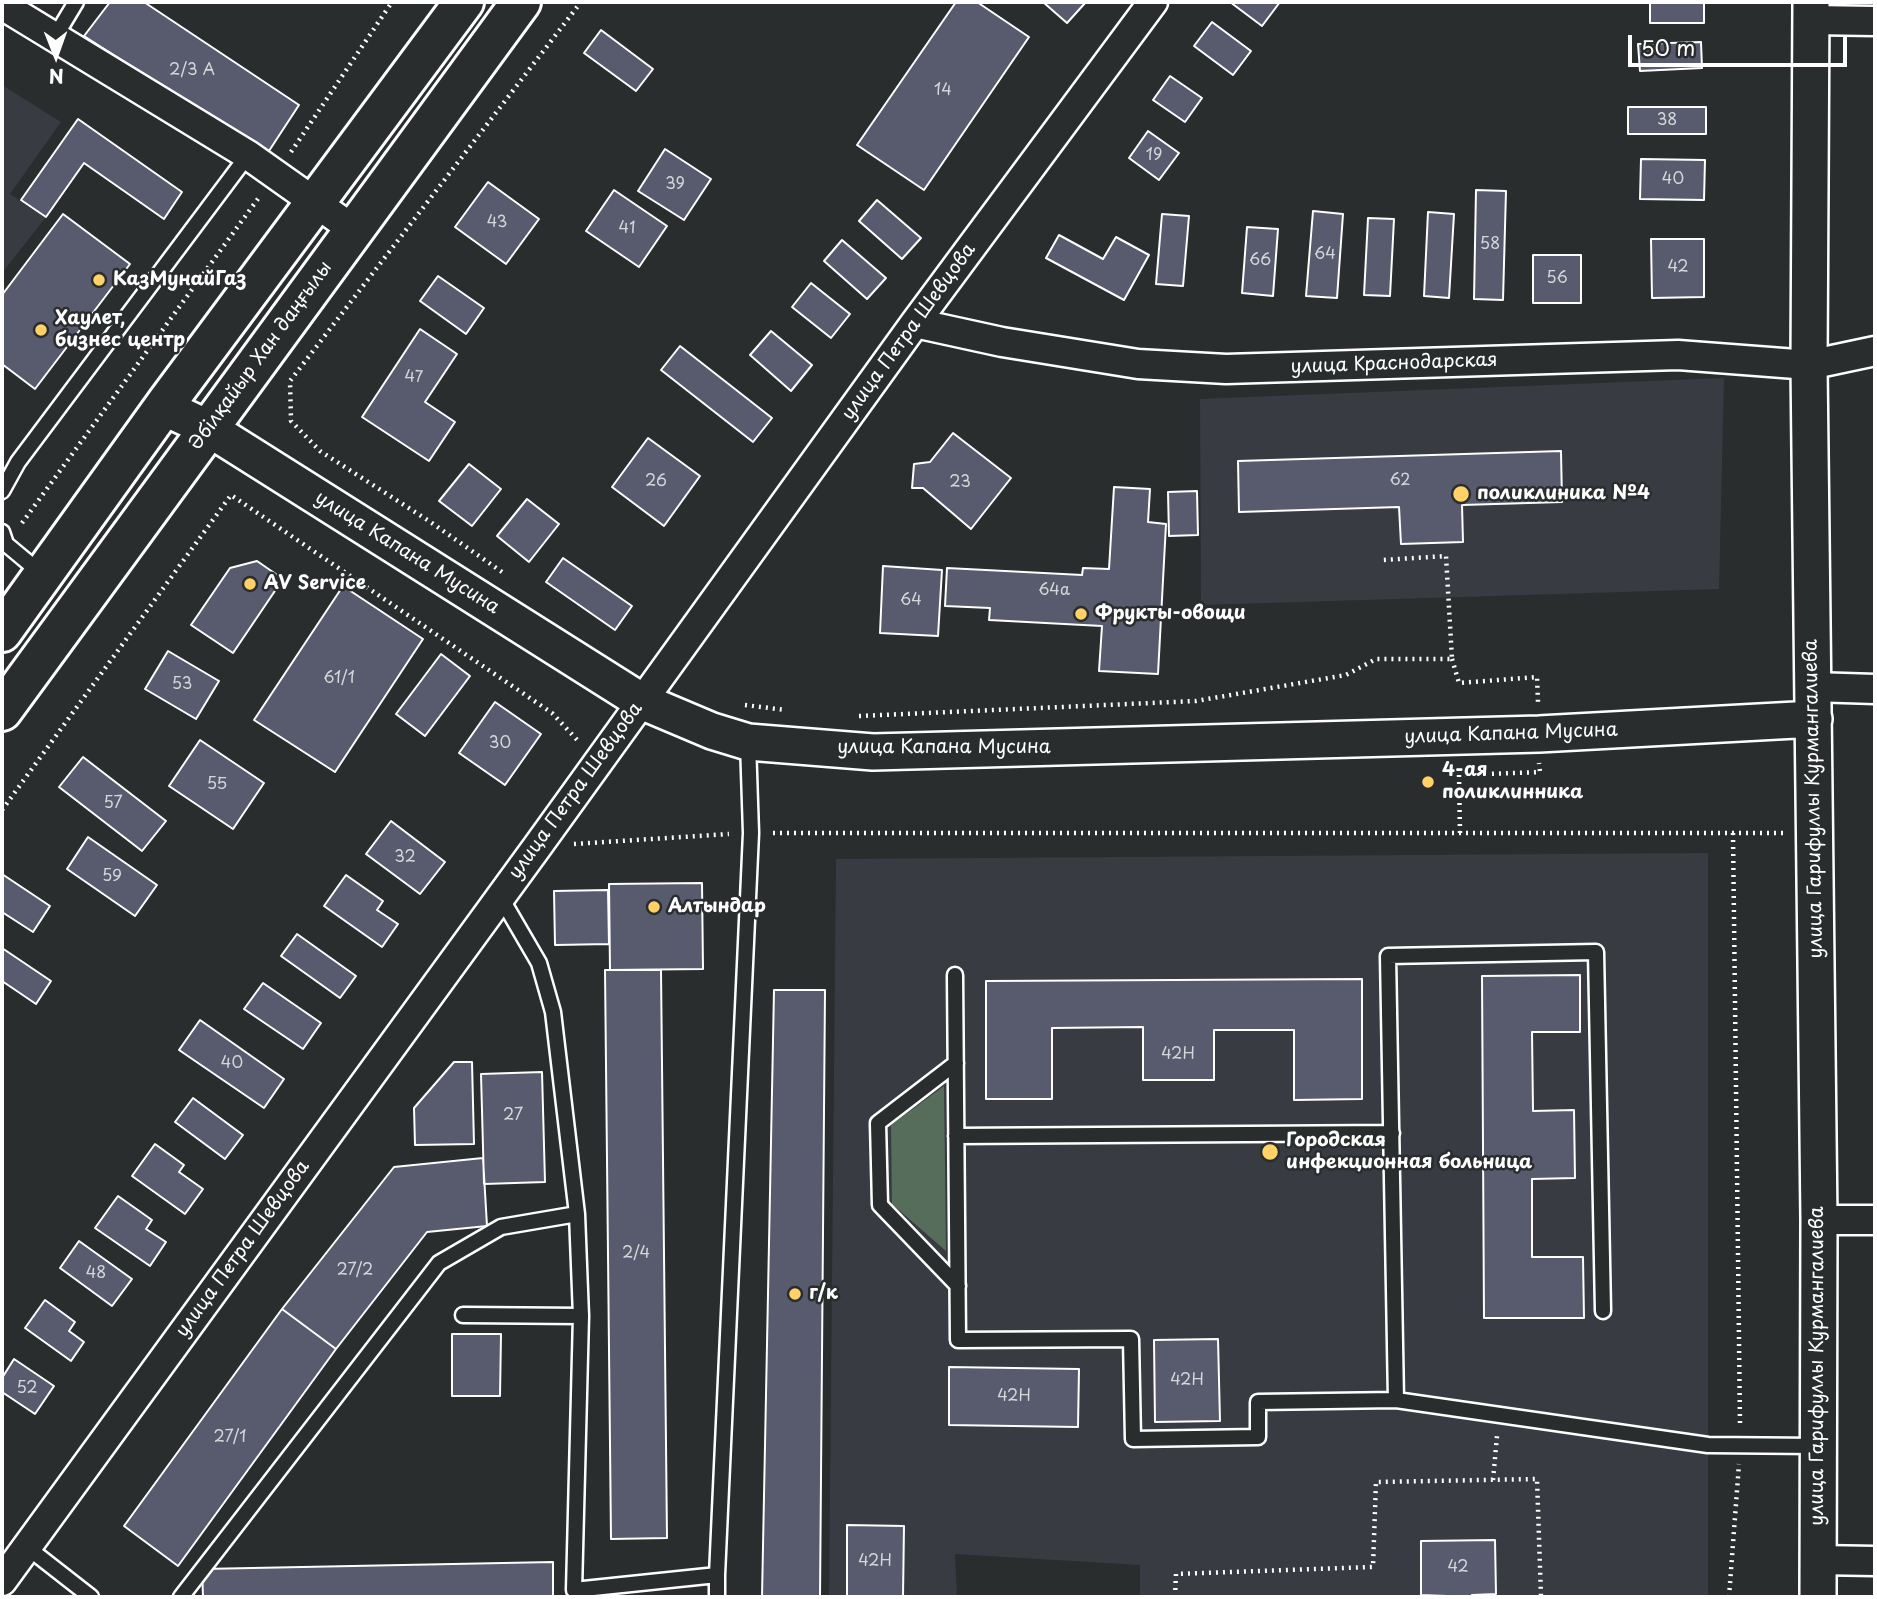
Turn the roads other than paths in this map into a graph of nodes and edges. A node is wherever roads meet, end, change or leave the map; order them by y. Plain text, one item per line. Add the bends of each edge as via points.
1 (76, 2) edge
2 (464, 2) edge
3 (521, 2) edge
4 (1153, 2) edge
5 (2, 5) edge
6 (1811, 11) edge
7 (1875, 21) edge
8 (55, 37) junction
9 (248, 155) junction
10 (317, 202) junction
11 (354, 230) junction
12 (915, 323) junction
13 (1875, 351) edge
14 (1809, 365) junction
15 (165, 408) junction
16 (208, 428) junction
17 (2, 491) edge
18 (4, 538) edge
19 (43, 575) junction
20 (2, 632) edge
21 (1875, 689) edge
22 (641, 701) junction
23 (1814, 703) junction
24 (2, 711) edge
25 (748, 742) junction
26 (500, 896) junction
27 (956, 975) dead end
28 (956, 1063) junction
29 (1392, 1133) junction
30 (956, 1136) junction
31 (577, 1214) junction
32 (1819, 1220) junction
33 (1875, 1220) edge
34 (957, 1286) junction
35 (1603, 1311) dead end
36 (463, 1315) dead end
37 (581, 1316) junction
38 (1396, 1400) junction
39 (1817, 1446) junction
40 (27, 1547) junction
41 (1818, 1560) junction
42 (1875, 1561) edge
43 (717, 1575) junction
44 (2, 1581) edge
45 (574, 1594) edge
46 (91, 1597) edge
47 (181, 1597) edge
48 (717, 1597) edge
49 (1818, 1597) edge

1 - 8 lane
2 - 10 main road
3 - 11 main road, Әбілқайыр Хан даңғылы
4 - 12 street, улица Петра Шевцова
5 - 8 street
6 - 7 street
6 - 14 street, улица Гарифуллы Курмангалиева
8 - 9 street
9 - 10 street
9 - 17 lane via 18,462
10 - 11 street
10 - 15 main road
11 - 16 main road, Әбілқайыр Хан даңғылы
12 - 14 street, улица Краснодарская via 1138,364 1226,369 1678,355
12 - 22 street, улица Петра Шевцова
13 - 14 street, улица Краснодарская
14 - 23 street, улица Гарифуллы Курмангалиева
15 - 16 street, улица Капана Мусина
15 - 19 main road
16 - 22 street, улица Капана Мусина
16 - 24 main road, Әбілқайыр Хан даңғылы
18 - 19 lane
19 - 20 main road
21 - 23 street, улица Капана Мусина
22 - 25 street, улица Капана Мусина
22 - 26 street, улица Петра Шевцова
23 - 25 street, улица Капана Мусина via 1539,734 873,752
23 - 32 street, улица Гарифуллы Курмангалиева
25 - 43 lane via 751,833
26 - 31 lane via 539,963 553,1013
26 - 40 street, улица Петра Шевцова
27 - 28 lane
28 - 30 lane
28 - 34 lane via 878,1123 880,1205
29 - 30 lane
29 - 35 lane via 1388,956 1596,952
29 - 38 lane
30 - 34 lane
31 - 37 lane
31 - 47 lane via 501,1227 439,1263
32 - 33 street
32 - 39 street, улица Гарифуллы Курмангалиева
34 - 38 lane via 958,1340 1131,1339 1133,1439 1258,1437 1258,1402
36 - 37 lane
37 - 45 lane
38 - 39 lane via 1708,1445
39 - 41 street, улица Гарифуллы Курмангалиева
40 - 44 street, улица Петра Шевцова
40 - 46 lane
41 - 42 street
41 - 49 street, улица Гарифуллы Курмангалиева
43 - 45 lane
43 - 48 lane

